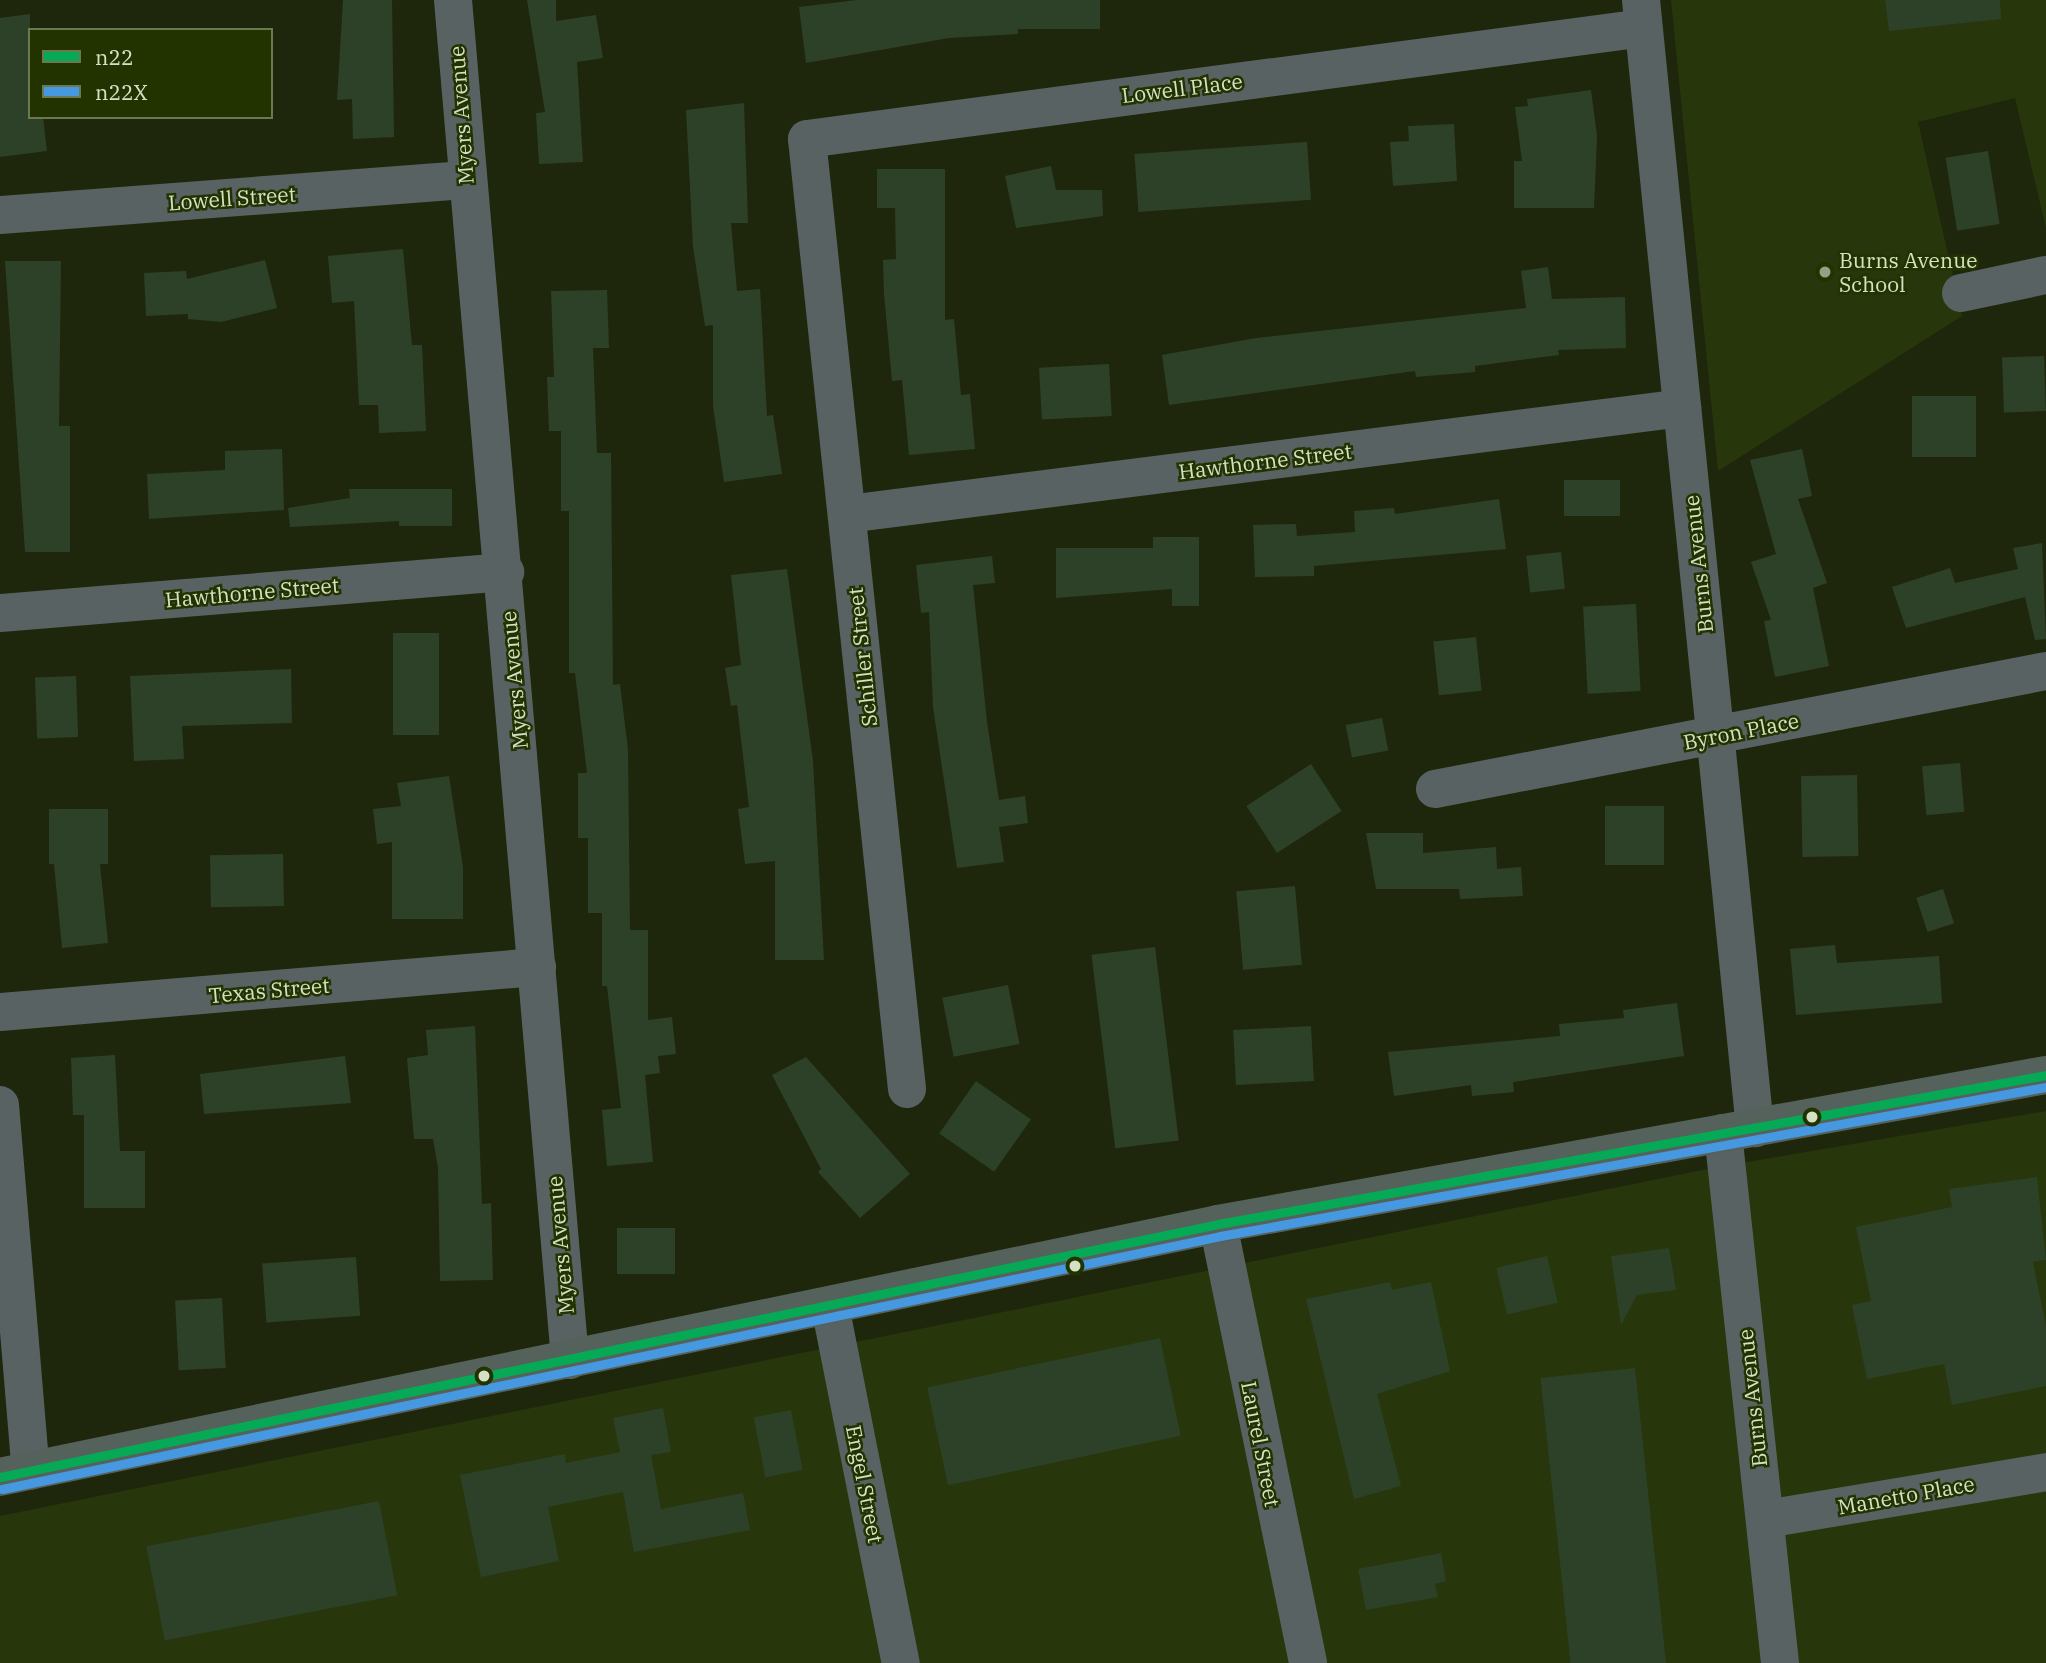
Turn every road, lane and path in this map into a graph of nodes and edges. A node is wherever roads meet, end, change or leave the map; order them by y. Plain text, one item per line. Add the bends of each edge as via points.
1 (453, 0) edge
2 (1642, 14) edge
3 (465, 180) junction
4 (0, 215) edge
5 (816, 224) joint
6 (2046, 275) edge
7 (1961, 293) dead end
8 (1682, 408) junction
9 (848, 514) junction
10 (505, 572) junction
11 (0, 613) edge
12 (2046, 671) edge
13 (1715, 736) junction
14 (1435, 789) dead end
15 (537, 967) junction
16 (0, 1012) edge
17 (2046, 1075) edge
18 (907, 1089) dead end
19 (0, 1105) edge
20 (1739, 1131) junction
21 (1218, 1224) junction
22 (830, 1306) junction
23 (570, 1360) junction
24 (2046, 1472) edge
25 (15, 1474) edge
26 (1766, 1519) junction
27 (901, 1663) edge
28 (1308, 1663) edge
29 (1780, 1663) edge

1 - 3 street, Myers Avenue
2 - 5 street, Lowell Place via 807,139
2 - 8 street, Burns Avenue
3 - 4 street, Lowell Street
3 - 10 street, Myers Avenue
5 - 9 street, Schiller Street
6 - 7 street
8 - 9 street, Hawthorne Street
8 - 13 street, Burns Avenue
9 - 18 street, Schiller Street
10 - 11 street, Hawthorne Street
10 - 15 street, Myers Avenue
12 - 13 street, Byron Place
13 - 14 street, Byron Place
13 - 20 street, Burns Avenue
15 - 16 street, Texas Street
15 - 23 street, Myers Avenue
17 - 20 main road
19 - 25 street
20 - 21 main road
20 - 26 street, Burns Avenue
21 - 22 main road
21 - 28 street, Laurel Street
22 - 23 main road
22 - 27 street, Engel Street
23 - 25 main road
24 - 26 street, Manetto Place
26 - 29 street, Burns Avenue

